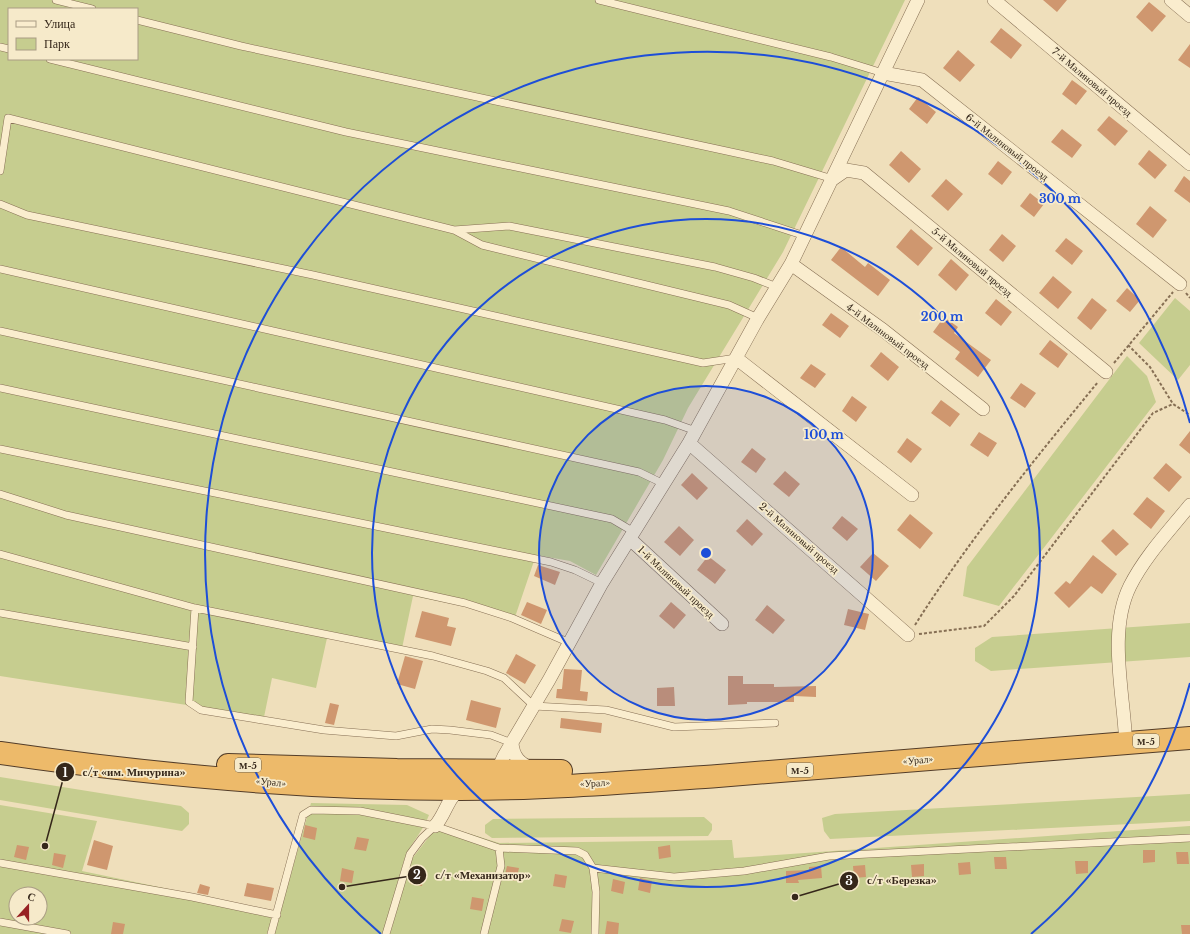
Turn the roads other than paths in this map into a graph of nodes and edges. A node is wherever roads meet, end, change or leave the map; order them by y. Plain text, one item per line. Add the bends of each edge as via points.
1 (56, 0) edge
2 (599, 0) edge
3 (918, 0) edge
4 (994, 0) edge
5 (1170, 0) edge
6 (88, 8) edge
7 (1190, 16) edge
8 (138, 20) edge
9 (54, 60) edge
10 (883, 73) junction
11 (2, 143) edge
12 (1190, 164) edge
13 (0, 171) edge
14 (833, 179) junction
15 (0, 204) edge
16 (454, 230) junction
17 (805, 236) junction
18 (791, 264) junction
19 (0, 269) edge
20 (1180, 284) road end
21 (777, 287) junction
22 (758, 318) junction
23 (0, 331) edge
24 (736, 358) junction
25 (1106, 372) road end
26 (0, 388) edge
27 (983, 409) dead end
28 (696, 431) junction
29 (689, 443) junction
30 (0, 449) edge
31 (664, 484) junction
32 (0, 494) edge
33 (912, 495) dead end
34 (1190, 505) edge
35 (632, 535) junction
36 (0, 554) edge
37 (602, 583) junction
38 (195, 608) junction
39 (0, 613) edge
40 (722, 624) dead end
41 (908, 635) road end
42 (570, 643) junction
43 (193, 647) junction
44 (534, 706) junction
45 (775, 723) dead end
46 (1190, 726) edge
47 (1125, 731) junction
48 (1190, 738) edge
49 (0, 742) edge
50 (510, 746) junction
51 (0, 753) edge
52 (542, 772) junction
53 (466, 780) junction
54 (498, 780) junction
55 (431, 789) junction
56 (448, 806) junction
57 (435, 826) junction
58 (1190, 838) edge
59 (499, 848) junction
60 (0, 863) edge
61 (593, 868) junction
62 (277, 916) junction
63 (0, 922) edge
64 (67, 934) edge
65 (271, 934) edge
66 (386, 934) edge
67 (484, 934) edge
68 (595, 934) edge

1 - 6 lane
2 - 10 lane via 831,57
3 - 10 street
4 - 12 street, 7-й Малиновый проезд
5 - 7 street
8 - 14 lane via 241,46 773,161
9 - 17 lane via 346,132 729,211
10 - 14 street
10 - 20 street, 6-й Малиновый проезд via 922,80
11 - 13 lane
11 - 16 lane via 8,118
14 - 17 street
14 - 25 street, 5-й Малиновый проезд via 846,170 864,173
15 - 24 lane via 27,215 313,275 703,363
16 - 21 lane via 509,226 715,267
16 - 22 lane via 482,245 729,305
17 - 18 street
18 - 21 street
18 - 27 street, 4-й Малиновый проезд via 883,330
19 - 28 lane via 666,420
21 - 22 street
22 - 24 street
23 - 31 lane via 639,472
24 - 28 street
24 - 33 street
26 - 35 lane via 612,519
28 - 29 street
29 - 31 street
29 - 41 street, 2-й Малиновый проезд
30 - 37 lane via 551,562
31 - 35 street
32 - 42 lane via 66,515 465,603 512,618
34 - 47 street via 1138,572 1124,600 1118,632
35 - 37 street
35 - 40 street, 1-й Малиновый проезд
36 - 38 lane
37 - 42 street
38 - 43 lane
38 - 44 lane via 433,656 487,671 504,678
39 - 43 lane
42 - 44 street
43 - 50 lane via 188,702 201,710 324,730 396,736 432,729 450,730 490,735
44 - 45 lane via 606,710 674,727
44 - 50 street
46 - 47 highway, «Урал» / М-5
47 - 52 highway, «Урал» / М-5 via 666,768
48 - 54 highway, «Урал» / М-5 via 799,770
49 - 53 highway, «Урал» / М-5 via 170,762
50 - 52 street via 518,760
50 - 53 street via 492,765
50 - 54 street via 501,762
51 - 55 highway, «Урал» / М-5 via 128,770 282,784
52 - 54 highway, «Урал» / М-5
53 - 54 highway, «Урал» / М-5
53 - 55 highway, «Урал» / М-5
53 - 56 street via 453,795
55 - 56 street via 443,793
56 - 57 street via 444,816
57 - 59 lane
57 - 62 lane via 360,811 307,811 303,815
57 - 66 lane via 410,854
58 - 61 lane via 829,856 744,871 674,877
59 - 61 lane via 577,851 584,855
59 - 67 lane via 501,866
60 - 62 lane via 192,897
61 - 68 lane via 596,892
62 - 65 lane
63 - 64 lane

